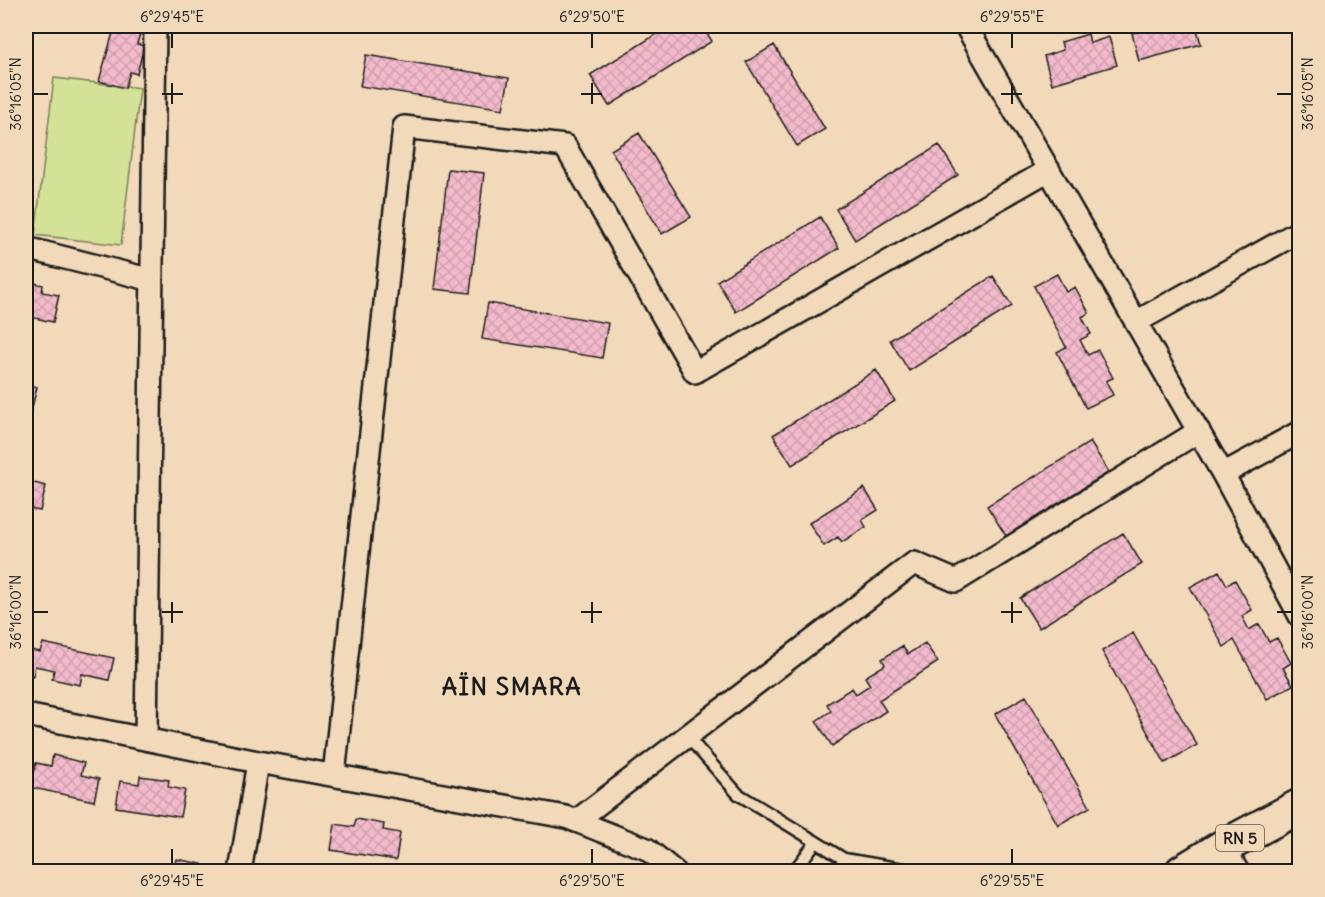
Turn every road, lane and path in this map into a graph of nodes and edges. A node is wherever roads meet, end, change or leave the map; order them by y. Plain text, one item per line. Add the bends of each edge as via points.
1 (155, 26) edge
2 (966, 26) edge
3 (1049, 170) junction
4 (1299, 231) edge
5 (26, 248) edge
6 (152, 280) junction
7 (1136, 322) junction
8 (1199, 431) junction
9 (1299, 432) edge
10 (1223, 474) junction
11 (1299, 616) edge
12 (26, 715) edge
13 (687, 736) junction
14 (146, 739) junction
15 (258, 762) junction
16 (334, 775) junction
17 (1299, 806) edge
18 (576, 821) junction
19 (816, 842) junction
20 (1230, 863) edge
21 (240, 872) edge
22 (675, 872) edge
23 (793, 872) edge
24 (921, 872) edge
25 (1182, 872) edge

1 - 6 street
2 - 3 street
3 - 7 street
3 - 16 street via 695,372 564,146 404,127
4 - 7 street
5 - 6 street
6 - 14 street
7 - 8 street
8 - 10 street
8 - 13 street via 957,581 915,563
9 - 10 street
10 - 11 street
12 - 14 street
13 - 18 street
13 - 19 lane via 738,794
14 - 15 street
15 - 16 street
15 - 21 street
16 - 18 street
17 - 20 main road, RN 5
18 - 22 street via 647,849
19 - 23 lane
19 - 24 lane via 844,859
20 - 25 main road, RN 5

